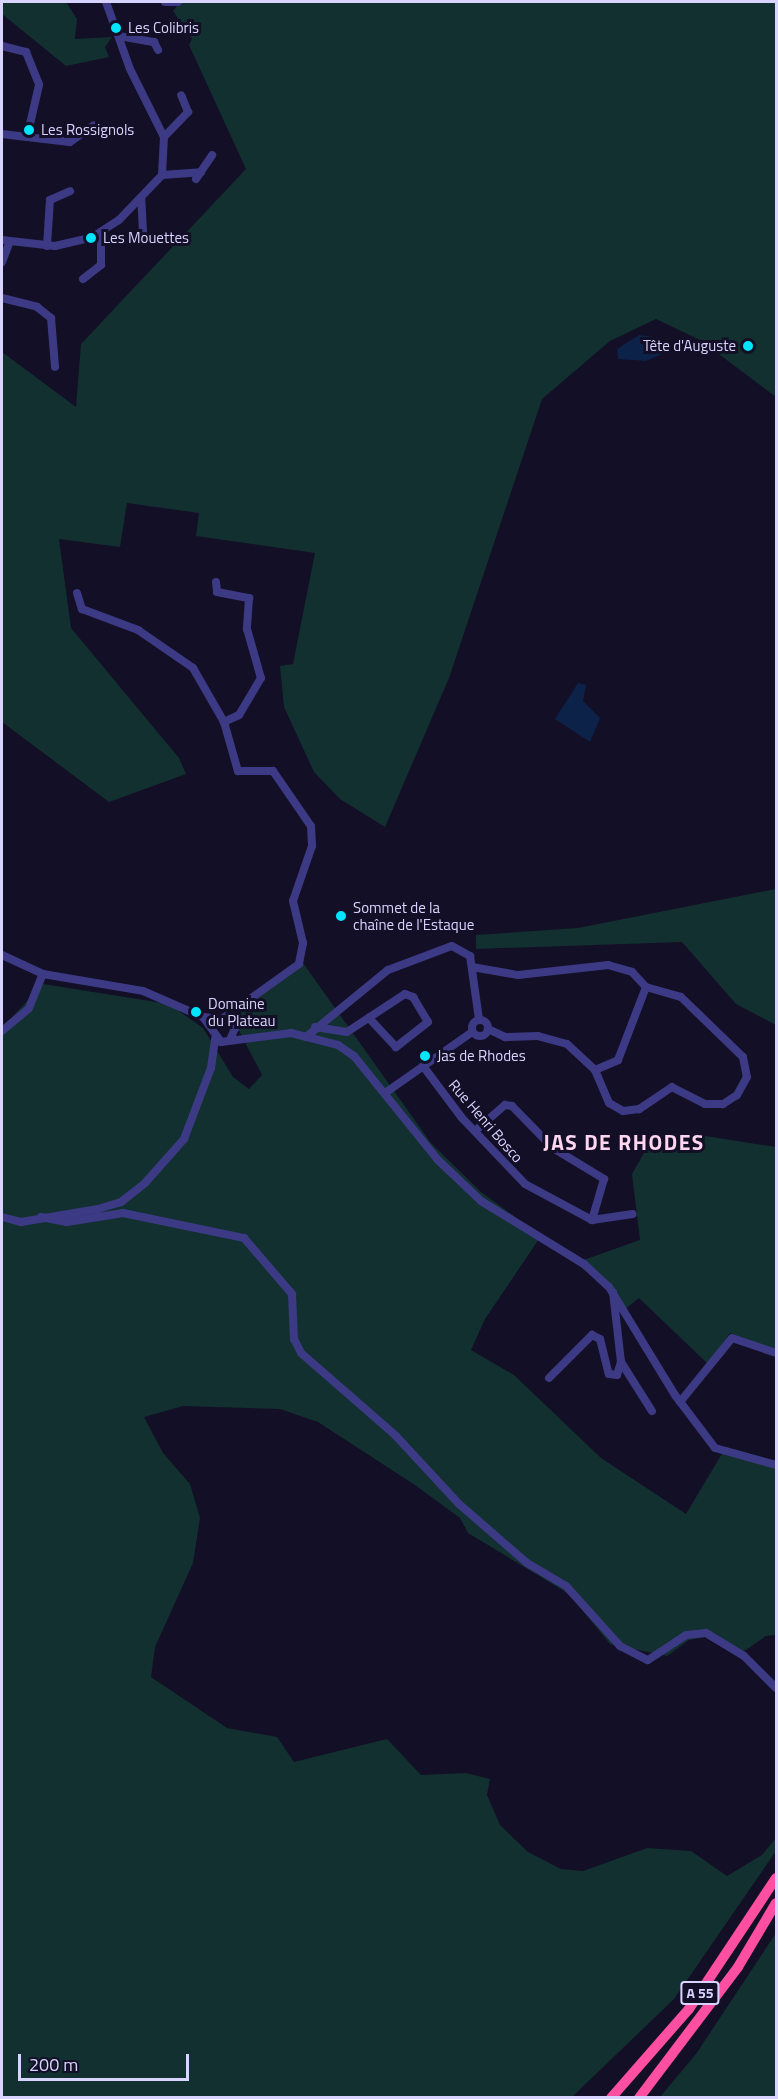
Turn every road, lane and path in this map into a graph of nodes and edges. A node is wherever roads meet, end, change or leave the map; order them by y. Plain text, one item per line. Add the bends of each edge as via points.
1 (106, 2) edge
2 (165, 2) edge
3 (178, 2) edge
4 (119, 36) junction
5 (154, 42) dead end
6 (2, 46) edge
7 (181, 94) dead end
8 (94, 125) dead end
9 (2, 134) edge
10 (27, 137) junction
11 (164, 137) junction
12 (212, 155) dead end
13 (201, 172) junction
14 (162, 175) junction
15 (196, 179) dead end
16 (70, 191) dead end
17 (141, 199) junction
18 (152, 225) dead end
19 (101, 232) junction
20 (6, 240) edge
21 (47, 246) junction
22 (2, 262) edge
23 (83, 279) dead end
24 (2, 298) edge
25 (55, 367) dead end
26 (216, 582) dead end
27 (77, 593) dead end
28 (224, 722) junction
29 (2, 955) edge
30 (472, 967) junction
31 (43, 974) junction
32 (646, 987) junction
33 (203, 1017) junction
34 (369, 1018) junction
35 (479, 1019) junction
36 (224, 1020) junction
37 (315, 1027) junction
38 (488, 1029) junction
39 (2, 1031) edge
40 (235, 1032) junction
41 (472, 1032) junction
42 (216, 1037) junction
43 (245, 1037) junction
44 (306, 1037) junction
45 (230, 1040) junction
46 (423, 1066) junction
47 (595, 1070) junction
48 (385, 1093) junction
49 (475, 1131) junction
50 (92, 1210) junction
51 (65, 1212) junction
52 (633, 1214) dead end
53 (2, 1217) edge
54 (41, 1218) junction
55 (592, 1220) junction
56 (76, 1221) junction
57 (66, 1222) junction
58 (613, 1292) junction
59 (777, 1353) edge
60 (621, 1362) junction
61 (549, 1378) dead end
62 (680, 1402) junction
63 (652, 1411) dead end
64 (777, 1465) edge
65 (777, 1688) edge
66 (777, 1878) edge
67 (777, 1904) edge
68 (611, 2097) edge
69 (639, 2097) edge

1 - 4 street
2 - 3 street
4 - 5 street
4 - 11 street
6 - 10 street via 22,48 38,76
7 - 11 street via 190,115
8 - 10 street via 70,142
9 - 10 street
11 - 14 street
12 - 13 street
13 - 14 street
13 - 15 street
14 - 17 street
16 - 21 street via 47,199
17 - 18 street via 140,234
17 - 19 street
19 - 21 street
19 - 23 street via 101,265
20 - 21 street
20 - 22 street
24 - 25 street via 37,307 51,318
26 - 28 street via 217,592 249,598 247,629 261,678 239,715
27 - 28 street via 82,609 138,630 193,668
28 - 36 street via 238,771 273,771 311,826 312,846 293,901 303,942 295,969
29 - 31 street
30 - 32 street via 518,975 608,965 632,972
30 - 35 street
30 - 37 street via 466,950 456,946 397,965
31 - 33 street via 143,991
31 - 39 street via 29,1008
32 - 47 street via 618,1060
32 - 47 street via 681,997 738,1051 747,1066 744,1086 723,1104 705,1104 672,1088 639,1109 623,1111 605,1098
33 - 36 street
33 - 42 street
34 - 34 street via 405,994 413,997 428,1022 396,1047
34 - 37 street via 347,1032
35 - 38 street
35 - 41 street
36 - 40 street
36 - 42 street
37 - 44 street
38 - 41 street via 482,1036
38 - 47 street via 513,1038 553,1038 580,1053
40 - 43 street
40 - 45 street
41 - 46 street
42 - 45 street
42 - 50 street via 215,1050 177,1151 123,1201
43 - 44 street
43 - 45 street
44 - 48 street via 338,1045 354,1056
46 - 48 street
46 - 49 street, Rue Henri Bosco
48 - 58 street via 438,1160 482,1201 584,1264
49 - 55 street, Rue Henri Bosco via 525,1184
49 - 55 street via 505,1105 512,1106 553,1148 604,1179
50 - 51 street
50 - 56 street
51 - 54 street
51 - 57 street via 61,1217
52 - 55 street
53 - 54 street via 15,1222
54 - 57 street
56 - 57 street
56 - 65 street via 123,1213 244,1238 292,1294 294,1339 301,1353 396,1436 459,1504 519,1557 566,1586 620,1646 651,1659 686,1635 706,1633 744,1656
58 - 60 street
58 - 62 street
59 - 62 street via 732,1338
60 - 61 street via 617,1375 611,1377 600,1339 588,1336 575,1357
60 - 63 street
62 - 64 street via 718,1450
66 - 68 highway, A 55 via 689,2009
67 - 69 highway, A 55 via 738,1967

